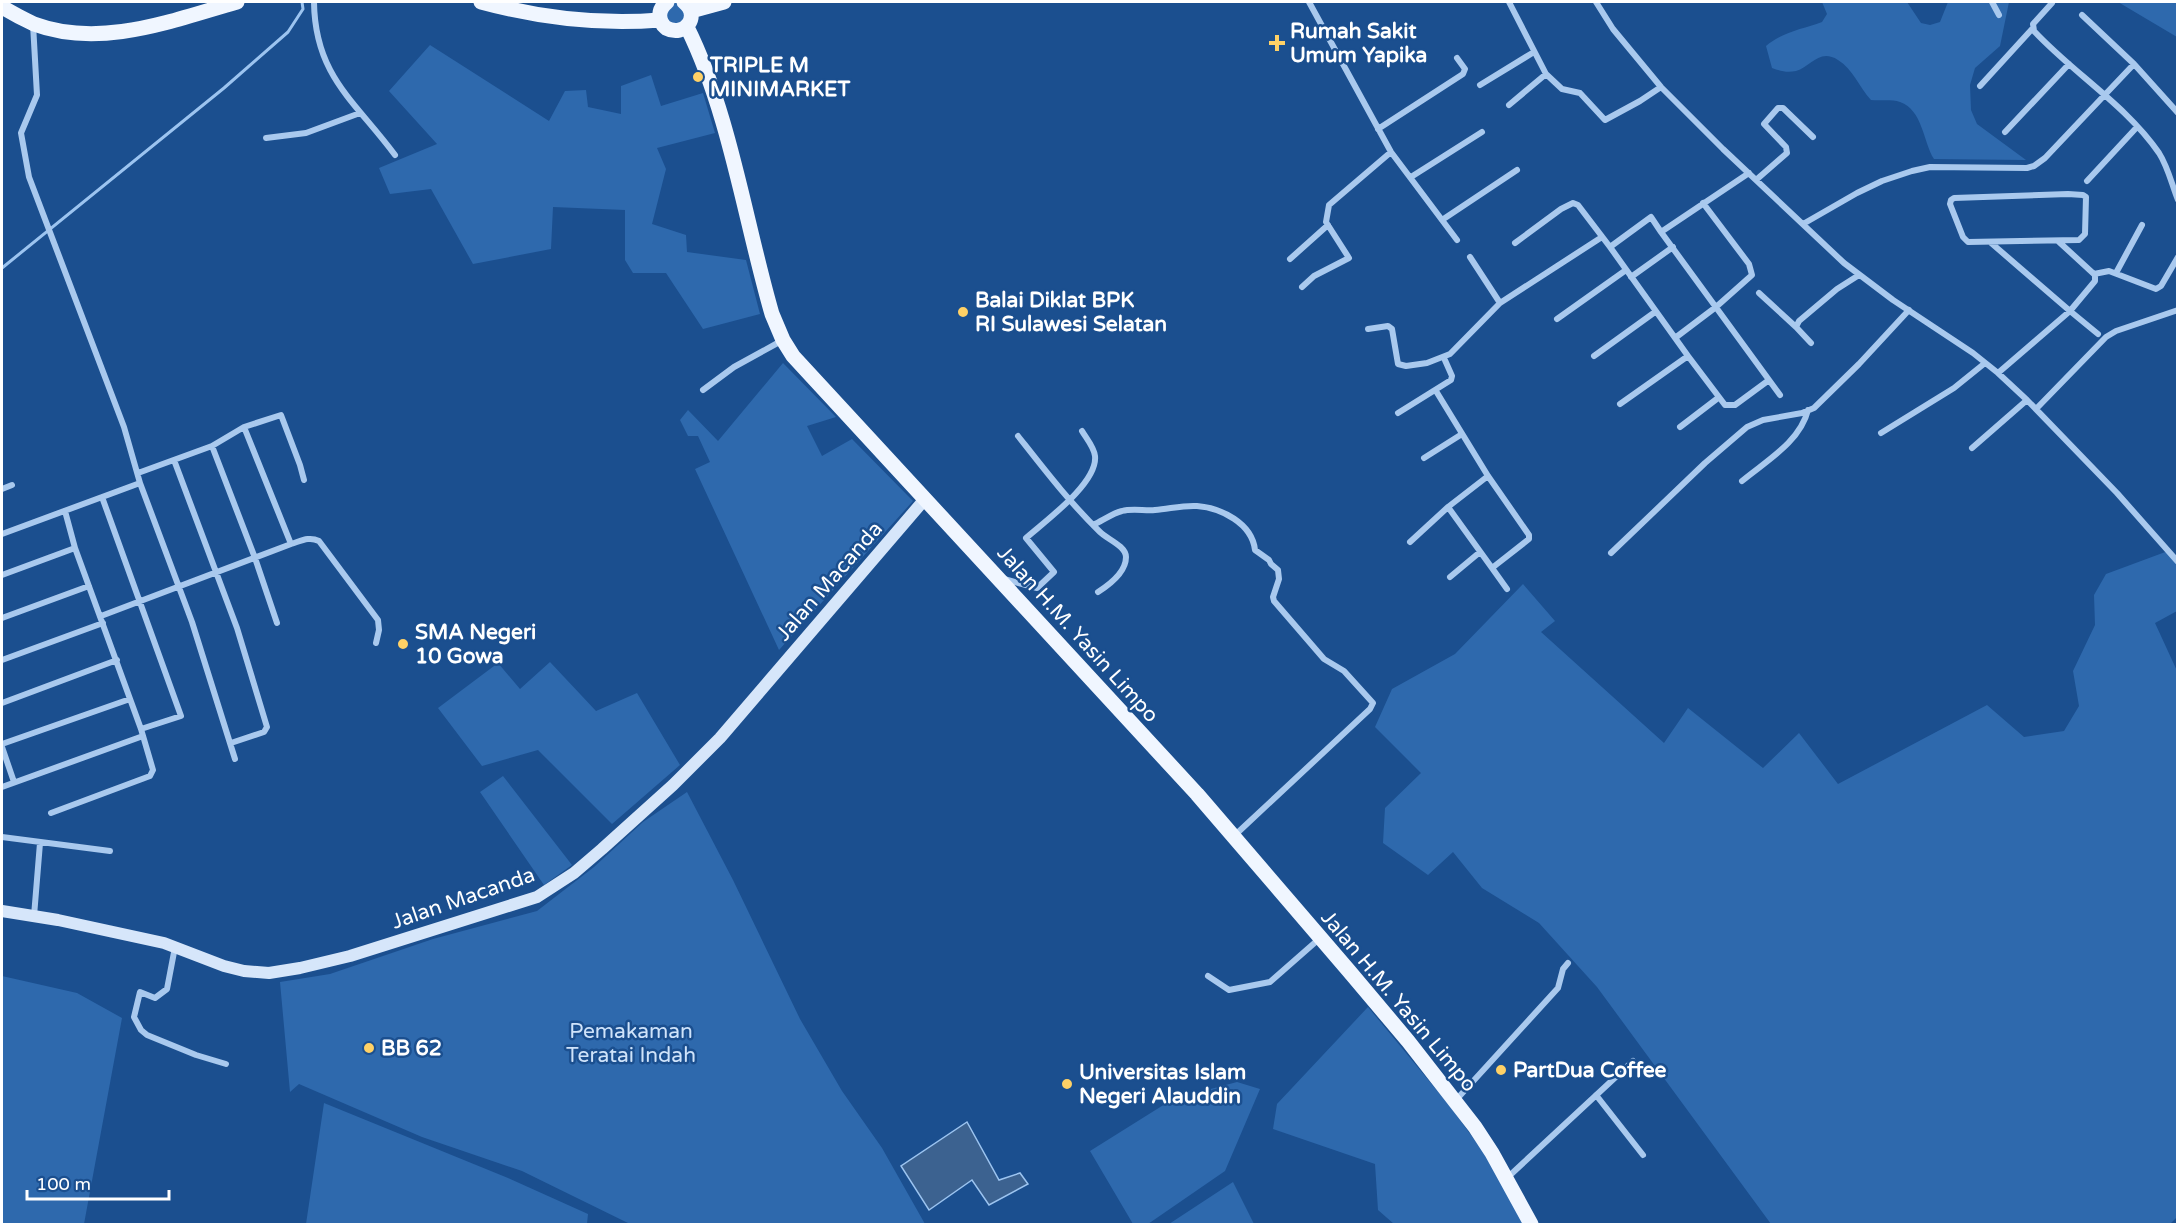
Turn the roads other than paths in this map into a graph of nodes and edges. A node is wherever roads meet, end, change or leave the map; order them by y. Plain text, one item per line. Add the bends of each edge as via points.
1 (237, 2) edge
2 (314, 2) edge
3 (481, 2) edge
4 (724, 2) edge
5 (1309, 2) edge
6 (1509, 2) edge
7 (1605, 2) edge
8 (1992, 2) edge
9 (1597, 3) edge
10 (2052, 3) dead end
11 (2, 6) edge
12 (688, 6) edge
13 (663, 7) edge
14 (1999, 15) dead end
15 (2082, 15) dead end
16 (33, 23) junction
17 (687, 27) junction
18 (2033, 28) junction
19 (1534, 52) junction
20 (1457, 58) dead end
21 (2068, 64) junction
22 (2134, 64) junction
23 (1546, 74) junction
24 (1480, 84) dead end
25 (1980, 86) dead end
26 (1661, 87) junction
27 (2104, 95) junction
28 (1509, 105) dead end
29 (360, 113) junction
30 (2178, 113) edge
31 (2137, 128) junction
32 (1378, 129) junction
33 (1482, 132) dead end
34 (2005, 132) dead end
35 (1813, 137) dead end
36 (266, 138) dead end
37 (1391, 152) junction
38 (395, 155) dead end
39 (1517, 170) dead end
40 (1749, 173) junction
41 (1411, 177) junction
42 (1756, 180) junction
43 (2087, 181) dead end
44 (2178, 200) edge
45 (1703, 203) junction
46 (1442, 220) junction
47 (1803, 224) junction
48 (1328, 225) junction
49 (2142, 225) dead end
50 (1661, 232) junction
51 (1602, 237) junction
52 (1458, 240) dead end
53 (2058, 241) junction
54 (1515, 243) dead end
55 (1990, 243) junction
56 (1672, 247) junction
57 (1610, 248) junction
58 (1470, 256) dead end
59 (2178, 257) edge
60 (1290, 259) dead end
61 (1626, 270) junction
62 (2116, 273) junction
63 (2094, 274) junction
64 (1859, 276) junction
65 (1631, 277) junction
66 (1302, 288) dead end
67 (1759, 293) dead end
68 (1500, 303) junction
69 (1716, 307) junction
70 (1909, 310) junction
71 (2178, 310) edge
72 (2070, 311) junction
73 (1655, 312) junction
74 (1557, 319) dead end
75 (1796, 327) junction
76 (1368, 329) dead end
77 (2098, 334) dead end
78 (1675, 338) junction
79 (783, 340) junction
80 (1811, 342) dead end
81 (1594, 356) dead end
82 (1688, 357) junction
83 (1444, 358) junction
84 (1985, 363) junction
85 (1998, 373) junction
86 (1769, 380) junction
87 (703, 390) dead end
88 (1436, 391) junction
89 (1780, 395) dead end
90 (1718, 398) junction
91 (2027, 400) junction
92 (1620, 404) dead end
93 (2036, 409) junction
94 (1808, 410) junction
95 (1398, 413) dead end
96 (244, 427) junction
97 (1680, 427) dead end
98 (1082, 431) dead end
99 (1881, 433) dead end
100 (1462, 434) junction
101 (1018, 436) dead end
102 (212, 446) junction
103 (1972, 448) dead end
104 (1424, 458) dead end
105 (174, 460) junction
106 (138, 473) junction
107 (1488, 476) junction
108 (304, 480) dead end
109 (1742, 481) dead end
110 (140, 483) junction
111 (12, 485) dead end
112 (2, 489) edge
113 (102, 497) junction
114 (926, 499) junction
115 (1071, 500) junction
116 (1448, 507) junction
117 (65, 511) junction
118 (1094, 525) junction
119 (2, 534) edge
120 (1410, 542) dead end
121 (291, 544) junction
122 (75, 548) junction
123 (1480, 552) junction
124 (1611, 553) dead end
125 (255, 558) junction
126 (2178, 562) edge
127 (1492, 568) junction
128 (215, 572) junction
129 (2, 575) edge
130 (999, 578) junction
131 (1450, 578) dead end
132 (89, 586) junction
133 (178, 586) junction
134 (1507, 589) dead end
135 (1098, 592) dead end
136 (140, 600) junction
137 (2, 618) edge
138 (102, 620) junction
139 (277, 623) dead end
140 (376, 643) dead end
141 (2, 660) edge
142 (117, 660) junction
143 (130, 699) junction
144 (2, 703) edge
145 (141, 729) junction
146 (143, 736) junction
147 (231, 743) junction
148 (2, 746) edge
149 (235, 759) dead end
150 (14, 782) junction
151 (2, 787) edge
152 (51, 813) dead end
153 (1234, 836) junction
154 (2, 837) edge
155 (40, 843) junction
156 (110, 851) dead end
157 (2, 911) edge
158 (33, 916) junction
159 (1320, 938) junction
160 (175, 946) junction
161 (1568, 963) dead end
162 (1208, 976) dead end
163 (1633, 1061) dead end
164 (226, 1064) dead end
165 (1596, 1095) junction
166 (1456, 1101) junction
167 (1643, 1155) dead end
168 (1507, 1178) junction
169 (1531, 1224) edge

1 - 16 main road via 148,27 106,32 71,32
2 - 29 street via 328,66
3 - 13 main road via 597,22
4 - 12 main road
5 - 32 street
6 - 19 street
7 - 9 street
8 - 14 street
9 - 26 street via 1635,59
10 - 18 street
11 - 16 main road
12 - 17 main road via 692,19
13 - 17 main road via 663,26 671,31
15 - 22 street
16 - 106 street via 37,95 23,126 22,141 29,177
17 - 79 main road, Jalan H.M. Yasin Limpo via 716,102 769,304
18 - 21 street
18 - 25 street
19 - 23 street
19 - 24 street
20 - 32 street via 1465,69 1463,74
21 - 27 street
21 - 34 street
22 - 27 street
22 - 30 street
23 - 26 street via 1562,89 1580,93 1605,120
23 - 28 street
26 - 40 street
27 - 31 street
27 - 47 street via 2034,166 1930,167 1912,171 1857,193
29 - 36 street via 306,133
29 - 38 street
31 - 43 street
31 - 44 street via 2160,155
32 - 37 street
33 - 41 street
35 - 42 street via 1783,108 1778,108 1764,124 1787,153
37 - 41 street
37 - 48 street via 1329,205
39 - 46 street
40 - 42 street
40 - 45 street
41 - 46 street
42 - 47 street
45 - 50 street
45 - 69 street via 1752,270 1750,278
46 - 52 street
47 - 64 street
48 - 60 street
48 - 66 street via 1349,258 1314,276
49 - 62 street
50 - 56 street
50 - 57 street via 1651,217
51 - 54 street via 1573,203
51 - 57 street
51 - 68 street
53 - 55 street
53 - 55 street via 2084,236 2085,196 1952,199 1950,204 1962,237 1968,242
53 - 63 street
55 - 72 street
56 - 65 street
56 - 69 street
57 - 61 street
58 - 68 street
59 - 62 street via 2156,289
61 - 65 street
61 - 74 street
62 - 63 street
63 - 72 street via 2095,281
64 - 70 street
64 - 75 street
65 - 73 street
67 - 75 street
68 - 83 street
69 - 78 street
69 - 86 street
70 - 84 street
70 - 94 street via 1823,400
71 - 93 street via 2106,337
72 - 77 street
72 - 85 street
73 - 78 street
73 - 81 street
75 - 80 street
76 - 83 street via 1392,329 1397,362 1401,365
78 - 82 street
79 - 87 street via 734,367
79 - 114 main road, Jalan H.M. Yasin Limpo via 806,371
82 - 90 street
82 - 92 street
83 - 88 street via 1452,378
84 - 85 street
84 - 99 street via 1954,388
85 - 91 street
86 - 89 street
86 - 90 street via 1732,407
88 - 95 street
88 - 100 street
90 - 97 street
91 - 93 street
91 - 103 street
93 - 126 street
94 - 109 street via 1795,436
94 - 124 street via 1747,427
96 - 102 street
96 - 108 street via 283,415
96 - 121 street
98 - 115 street via 1095,456 1094,467
100 - 104 street
100 - 107 street
101 - 115 street
102 - 105 street
102 - 125 street
105 - 106 street
105 - 128 street
106 - 110 street
107 - 116 street
107 - 127 street via 1529,537
110 - 113 street
110 - 133 street
111 - 112 street
113 - 117 street
113 - 136 street
114 - 130 main road, Jalan H.M. Yasin Limpo
114 - 160 street, Jalan Macanda via 720,738 602,849 556,886 537,897 449,926 290,970 244,971
115 - 118 street
115 - 130 street via 1026,538 1054,572 1037,588
116 - 120 street
116 - 123 street
117 - 119 street
117 - 122 street
118 - 135 street via 1122,548 1126,557 1116,577
118 - 153 street via 1124,510 1195,506 1239,521 1255,550 1278,570 1280,579 1274,601 1324,659 1344,671 1373,703
121 - 125 street
121 - 140 street via 308,538 319,541 378,620
122 - 129 street
122 - 132 street
123 - 127 street
123 - 131 street
125 - 128 street
125 - 139 street
127 - 134 street
128 - 133 street
128 - 147 street via 237,628 267,727 264,732
130 - 153 main road, Jalan H.M. Yasin Limpo
132 - 137 street
132 - 138 street
133 - 136 street
133 - 147 street
136 - 138 street
136 - 145 street via 181,716
138 - 141 street
138 - 142 street
142 - 143 street
142 - 144 street
143 - 145 street
143 - 148 street
145 - 146 street
146 - 150 street
146 - 152 street via 153,767 150,776
147 - 149 street
148 - 150 street
150 - 151 street
153 - 159 main road, Jalan H.M. Yasin Limpo
154 - 155 street
155 - 156 street
155 - 158 street
157 - 158 street, Jalan Macanda
158 - 160 street, Jalan Macanda
159 - 162 street via 1270,982 1229,990
159 - 166 main road, Jalan H.M. Yasin Limpo
160 - 164 street via 167,989 155,998 140,992 134,1017 147,1035
161 - 166 street via 1558,988
163 - 165 street
165 - 167 street
165 - 168 street
166 - 168 main road, Jalan H.M. Yasin Limpo
168 - 169 main road, Jalan H.M. Yasin Limpo

